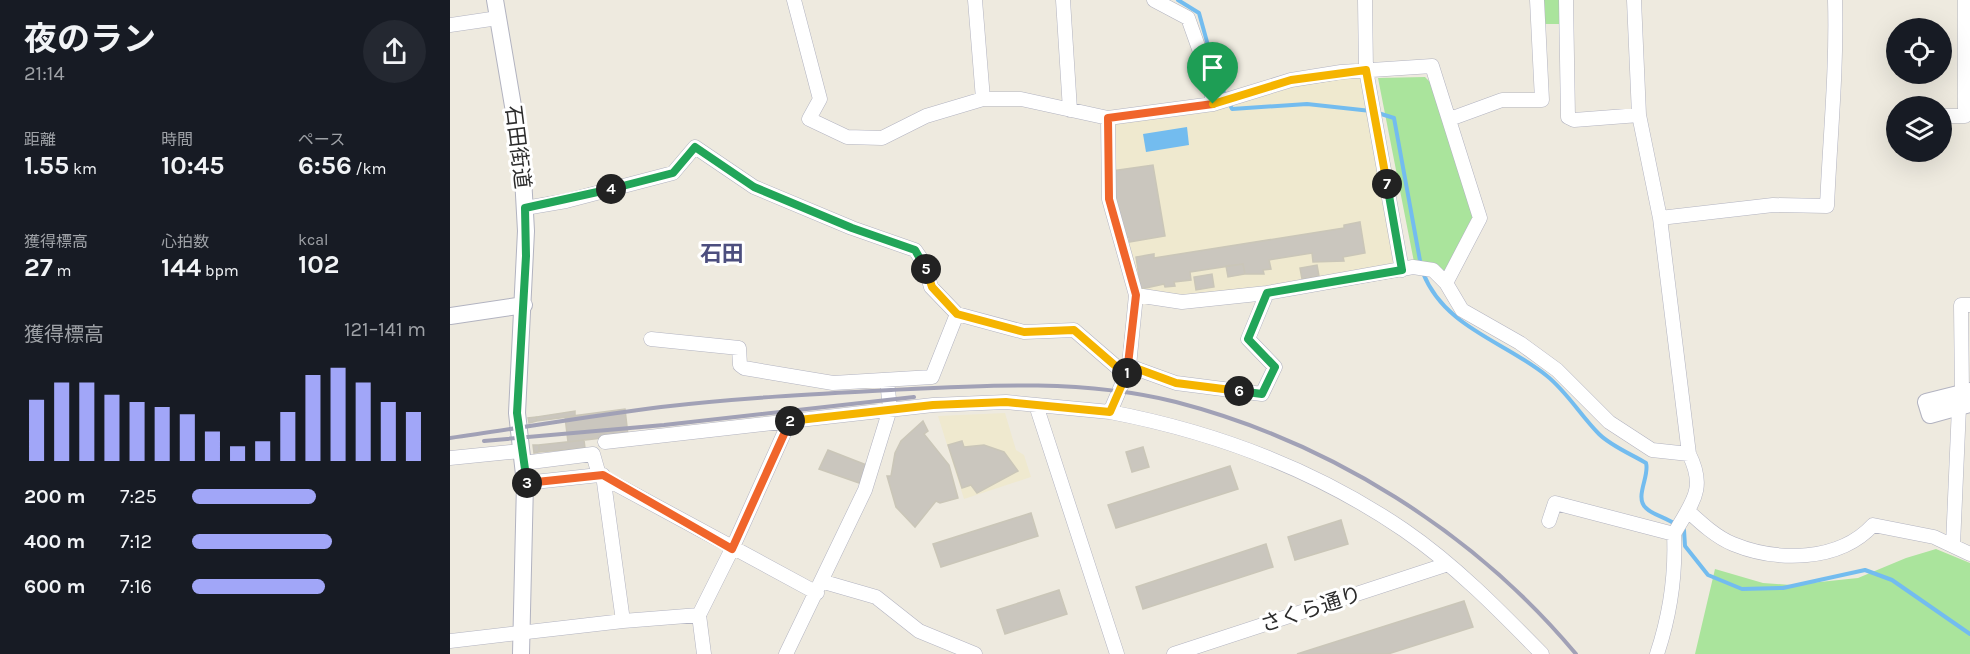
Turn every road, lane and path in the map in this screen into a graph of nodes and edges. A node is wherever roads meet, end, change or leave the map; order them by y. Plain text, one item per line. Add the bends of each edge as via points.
1 (495, 0) edge
2 (794, 0) edge
3 (975, 0) edge
4 (1063, 0) edge
5 (1154, 0) edge
6 (1365, 0) edge
7 (1537, 0) edge
8 (1566, 0) edge
9 (1634, 0) edge
10 (1835, 0) edge
11 (1965, 0) edge
12 (498, 18) junction
13 (450, 25) edge
14 (1366, 70) junction
15 (983, 99) junction
16 (1223, 102) junction
17 (1070, 110) junction
18 (1639, 115) junction
19 (1952, 116) edge
20 (1108, 118) junction
21 (1450, 119) junction
22 (525, 208) junction
23 (1660, 218) junction
24 (1407, 268) junction
25 (1446, 283) junction
26 (1267, 293) junction
27 (1136, 295) junction
28 (524, 305) junction
29 (1970, 305) edge
30 (957, 314) junction
31 (450, 316) edge
32 (651, 339) dead end
33 (1128, 371) junction
34 (887, 380) junction
35 (1965, 399) edge
36 (1036, 405) junction
37 (890, 409) junction
38 (1110, 412) junction
39 (790, 420) junction
40 (605, 442) dead end
41 (1689, 454) junction
42 (522, 457) junction
43 (450, 458) edge
44 (601, 475) junction
45 (525, 483) junction
46 (1970, 501) edge
47 (1956, 505) junction
48 (1685, 515) junction
49 (1549, 521) dead end
50 (1675, 534) junction
51 (1953, 545) junction
52 (732, 549) junction
53 (1970, 554) edge
54 (1448, 564) junction
55 (820, 587) junction
56 (699, 615) junction
57 (623, 621) junction
58 (523, 633) junction
59 (450, 641) edge
60 (521, 654) edge
61 (704, 654) edge
62 (786, 654) edge
63 (975, 654) edge
64 (1117, 654) edge
65 (1174, 654) edge
66 (1542, 654) edge
67 (1657, 654) edge

1 - 12 street, 石田街道
2 - 15 street via 820,99 809,119 847,137 882,138 926,116
3 - 15 street
4 - 17 street
5 - 16 street via 1188,18 1209,77
6 - 14 street
7 - 21 street via 1542,100 1502,100
8 - 18 street via 1568,117 1575,120
9 - 18 street
10 - 23 street via 1837,64 1827,206 1773,205
11 - 19 street via 1965,117
12 - 13 street
12 - 22 street, 石田街道 via 522,159
14 - 16 street via 1291,80
14 - 21 street via 1432,66
14 - 24 street
15 - 17 street via 1021,99
16 - 20 street
17 - 20 street
18 - 23 street
20 - 27 street via 1109,199
21 - 25 street via 1480,218
22 - 28 street, 石田街道
22 - 30 street via 673,173 695,147 754,187 915,250 932,287
23 - 41 street
24 - 25 street via 1433,270
24 - 26 street
25 - 41 street via 1462,310 1520,343 1557,370 1609,422 1652,450
26 - 27 street via 1182,302
26 - 33 street via 1248,339 1275,367 1262,394 1176,383
27 - 33 street
28 - 31 street
28 - 42 street, 石田街道 via 517,413
29 - 35 street via 1961,305
30 - 33 street via 1024,332 1074,330
30 - 34 street via 932,377
32 - 34 street via 739,348 740,365 744,368 833,383
33 - 38 street
34 - 37 street
35 - 47 street
36 - 37 street via 972,403
36 - 38 street
36 - 64 street
37 - 39 street
37 - 55 street via 866,490
38 - 54 street via 1216,438 1319,481 1376,512
39 - 40 street
39 - 52 street
41 - 48 street via 1699,473 1694,498
42 - 43 street
42 - 44 street via 593,454
42 - 45 street, 石田街道
44 - 45 street
44 - 52 street
44 - 57 street
45 - 58 street, 石田街道
46 - 47 street
47 - 51 street
48 - 50 street
48 - 51 street via 1733,544 1767,553 1808,557 1853,543 1873,525 1934,537
49 - 50 street via 1555,503
50 - 67 street via 1674,578 1667,624
51 - 53 street
52 - 55 street
52 - 56 street
54 - 65 street, さくら通り
54 - 66 street
55 - 62 street
55 - 63 street via 876,597 919,632
56 - 57 street
56 - 61 street
57 - 58 street
58 - 59 street
58 - 60 street, 石田街道

